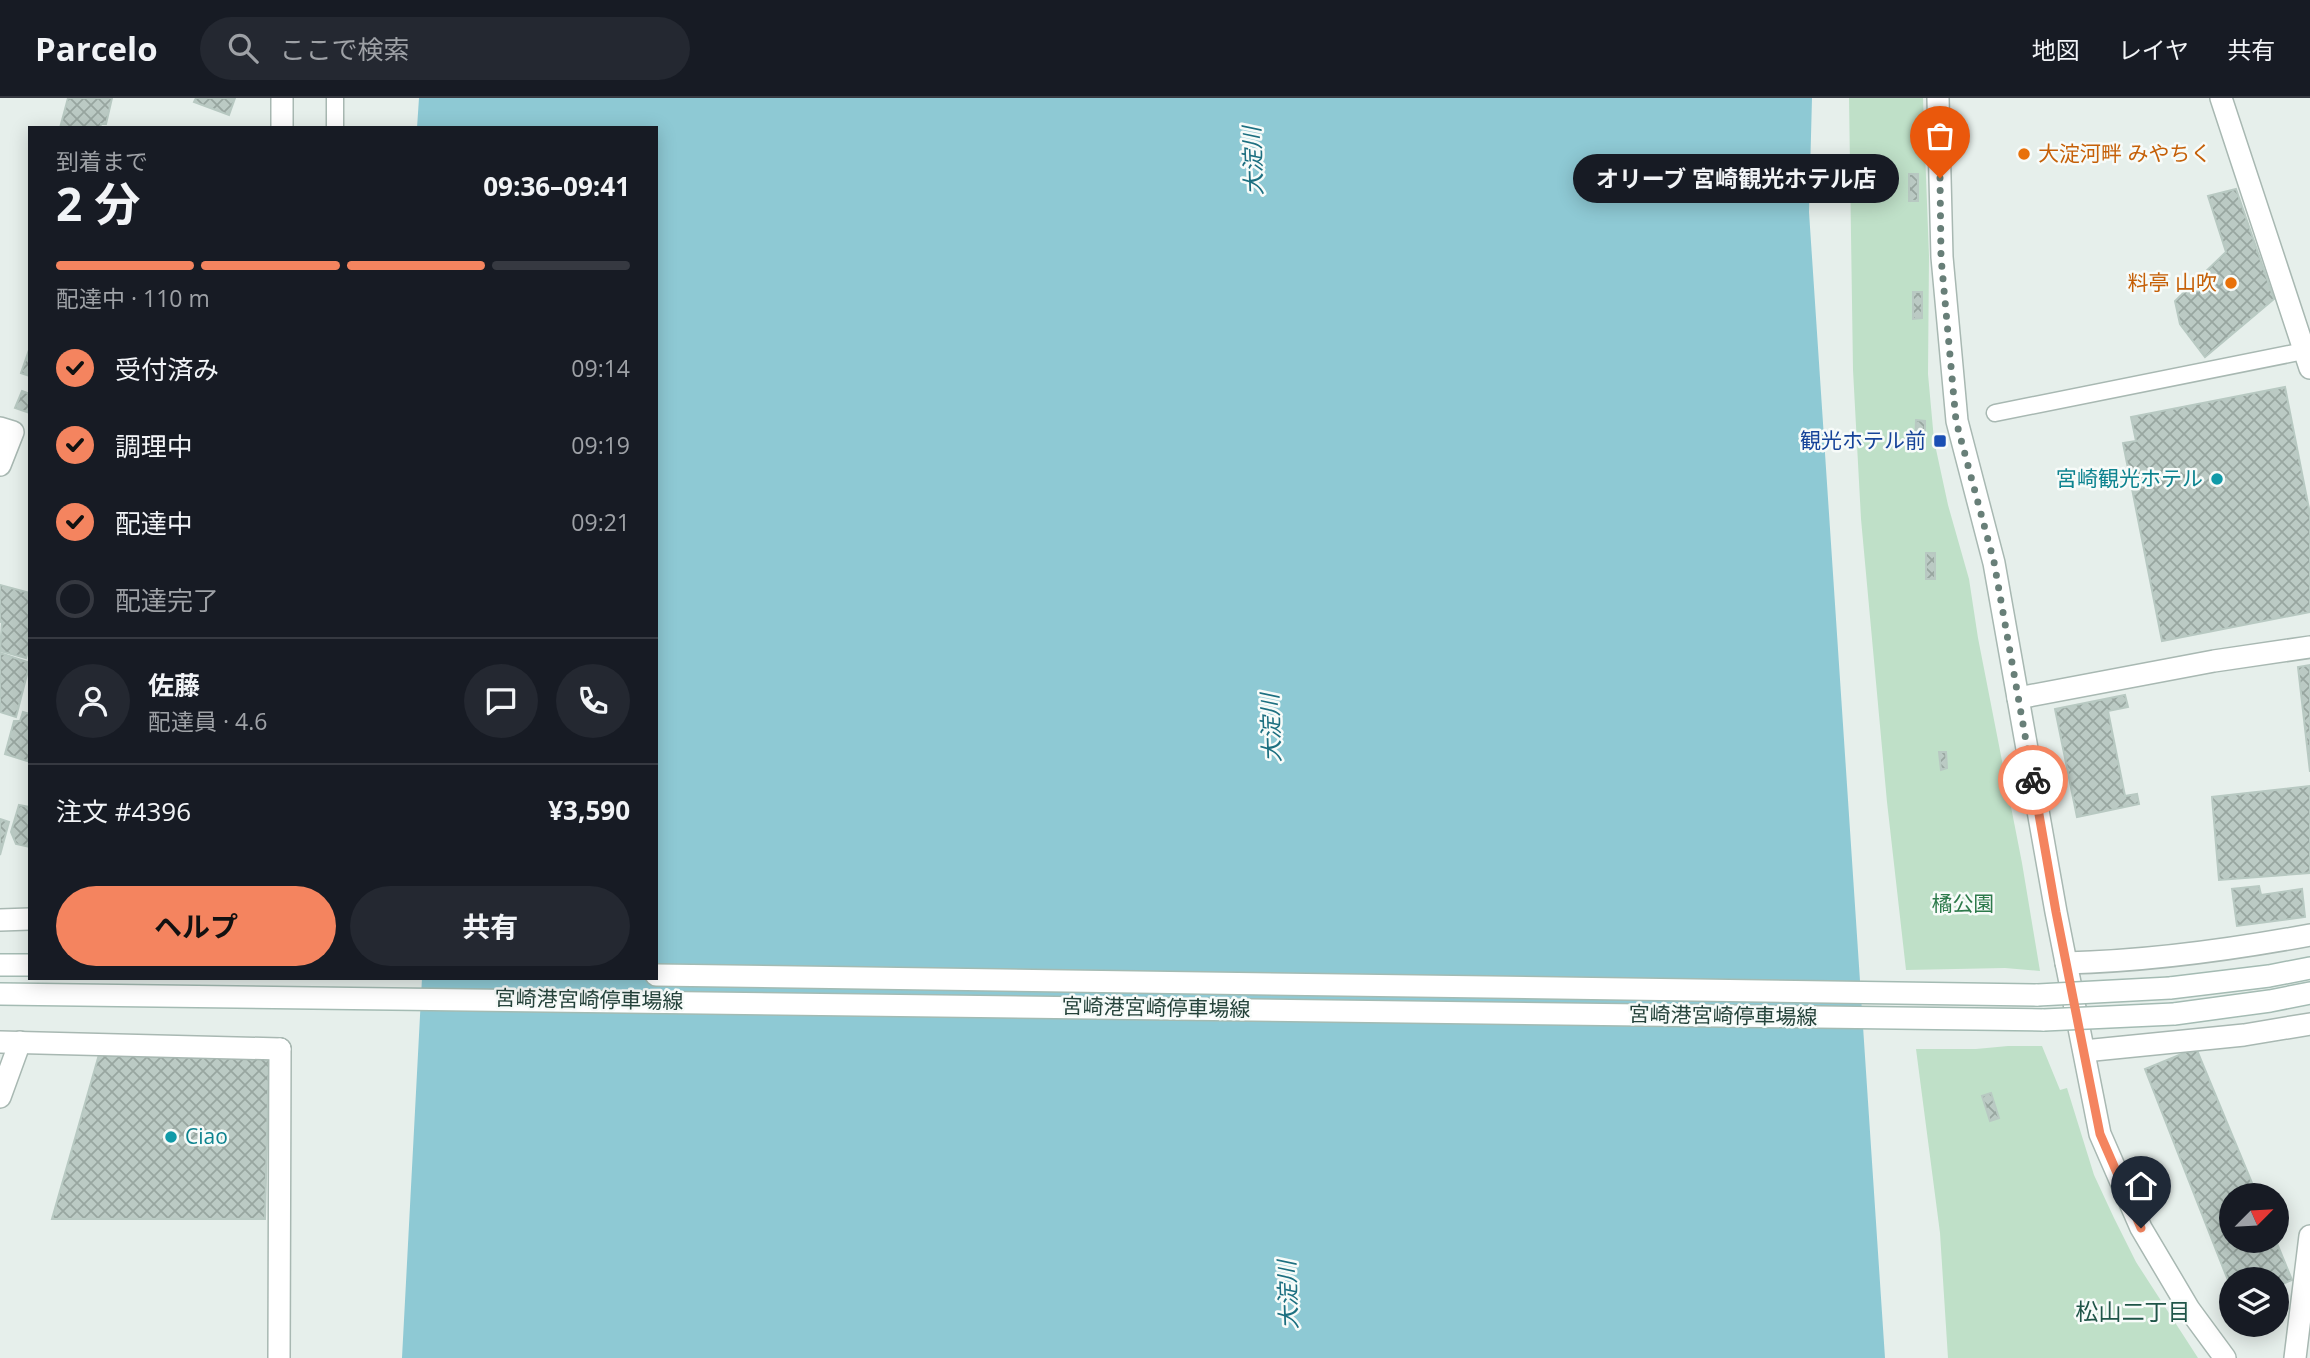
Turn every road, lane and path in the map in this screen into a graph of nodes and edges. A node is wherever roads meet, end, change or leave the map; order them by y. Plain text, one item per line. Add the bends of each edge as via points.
1 (282, 98) edge
2 (335, 98) edge
3 (1938, 98) edge
4 (2221, 98) edge
5 (282, 126) edge
6 (335, 126) edge
7 (2307, 359) edge
8 (1995, 414) dead end
9 (0, 428) edge
10 (0, 465) edge
11 (2310, 646) edge
12 (2018, 698) junction
13 (28, 919) edge
14 (0, 920) edge
15 (2310, 935) edge
16 (2066, 963) junction
17 (0, 965) edge
18 (28, 965) edge
19 (2310, 968) edge
20 (658, 975) edge
21 (2310, 993) edge
22 (0, 994) edge
23 (2310, 1024) edge
24 (10, 1042) edge
25 (2084, 1051) junction
26 (0, 1097) edge
27 (2310, 1236) edge
28 (279, 1358) edge
29 (2225, 1358) edge
30 (2295, 1358) edge

1 - 5 main road
2 - 6 lane
3 - 12 main road via 1941,257 1956,421 1994,562
4 - 7 main road
7 - 8 lane
9 - 10 main road via 13,432
11 - 12 main road
12 - 16 main road
13 - 14 main road
15 - 16 main road via 2124,962
16 - 25 main road
17 - 18 main road
19 - 20 main road, 宮崎港宮崎停車場線, bridge via 2170,988 2038,995
21 - 22 main road, 宮崎港宮崎停車場線, bridge via 2174,1014 2044,1020
23 - 25 main road
24 - 26 main road
24 - 28 main road via 280,1049
25 - 29 main road via 2100,1134 2141,1228 2189,1309
27 - 30 main road

